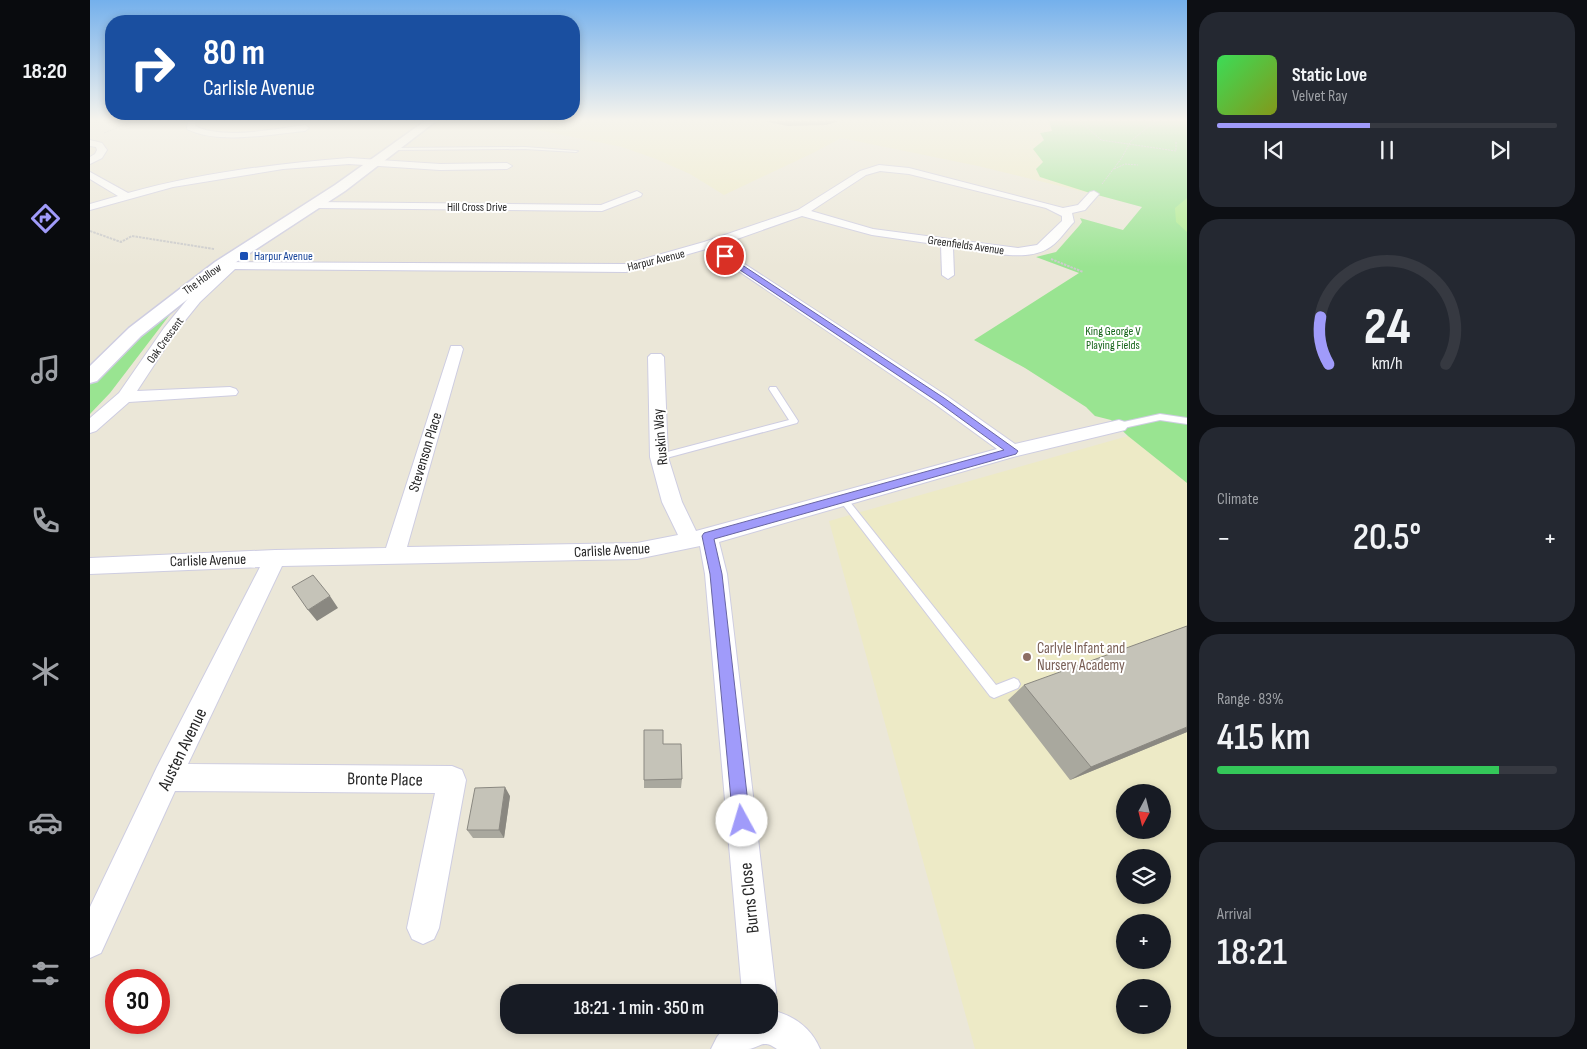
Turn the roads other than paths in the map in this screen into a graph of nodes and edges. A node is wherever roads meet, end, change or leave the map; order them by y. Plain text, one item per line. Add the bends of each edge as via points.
1 (251, 170) edge
2 (364, 170) edge
3 (873, 170) edge
4 (900, 170) edge
5 (90, 175) edge
6 (636, 194) dead end
7 (1094, 194) road end
8 (127, 197) junction
9 (315, 205) junction
10 (90, 207) edge
11 (1062, 211) junction
12 (802, 212) junction
13 (947, 242) junction
14 (708, 245) junction
15 (230, 262) junction
16 (948, 275) dead end
17 (456, 349) dead end
18 (656, 357) dead end
19 (90, 376) edge
20 (773, 389) dead end
21 (230, 392) dead end
22 (125, 397) junction
23 (1187, 421) edge
24 (1119, 426) joint
25 (90, 427) edge
26 (1012, 451) junction
27 (659, 457) junction
28 (843, 499) junction
29 (699, 539) junction
30 (394, 554) junction
31 (275, 558) junction
32 (90, 566) edge
33 (1014, 684) dead end
34 (168, 777) junction
35 (423, 928) dead end
36 (90, 942) edge
37 (758, 984) edge
38 (778, 1029) edge
39 (741, 1034) edge
40 (729, 1049) edge
41 (802, 1049) edge

1 - 8 street via 196,179
2 - 9 street, The Hollow
3 - 12 street, Harpur Avenue
4 - 11 street, Harpur Avenue
5 - 8 street
6 - 9 street, Hill Cross Drive via 602,208
7 - 11 street via 1081,208
8 - 10 street
9 - 15 street, The Hollow
11 - 13 street, Greenfields Avenue via 1068,215 1068,222 1042,249 1032,252
12 - 13 street, Greenfields Avenue via 872,232
12 - 14 street, Harpur Avenue
13 - 16 street
14 - 15 street, Harpur Avenue via 626,268
14 - 26 street
15 - 19 street, The Hollow via 153,316
15 - 22 street, Oak Crescent via 169,331
17 - 30 street, Stevenson Place
18 - 27 street, Ruskin Way
20 - 27 lane via 794,421
21 - 22 street
22 - 25 street, Oak Crescent
23 - 24 lane via 1160,417
24 - 26 street, Carlisle Avenue
26 - 28 street, Carlisle Avenue
27 - 29 street, Ruskin Way via 672,502
28 - 29 street, Carlisle Avenue
28 - 33 lane via 994,692
29 - 30 street, Carlisle Avenue via 636,551
29 - 37 street, Burns Close via 716,574
30 - 31 street, Carlisle Avenue
31 - 32 street, Carlisle Avenue
31 - 34 street, Austen Avenue
34 - 35 street, Bronte Place via 452,780
34 - 36 street, Austen Avenue
38 - 41 street
39 - 40 street

